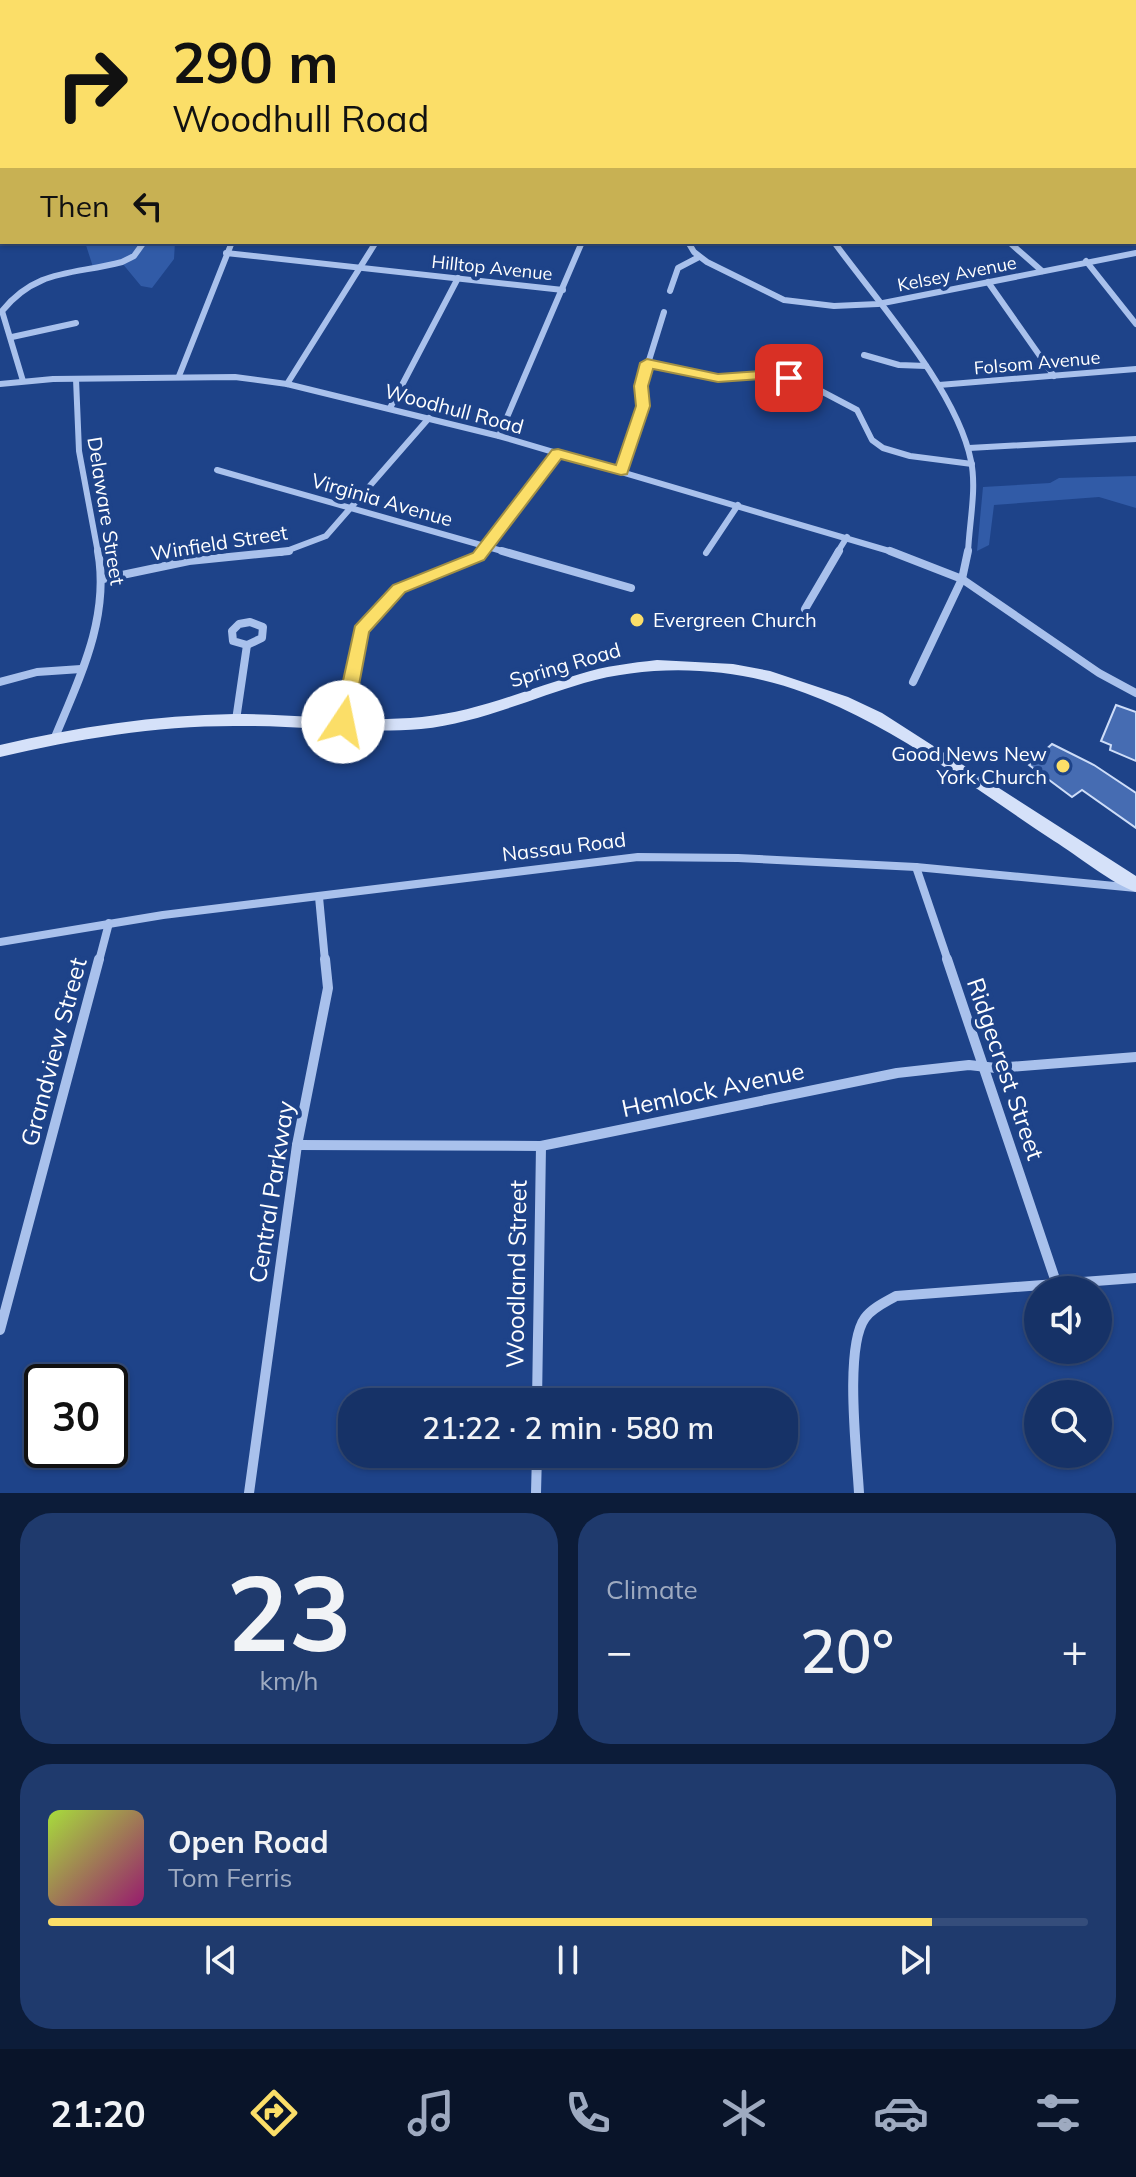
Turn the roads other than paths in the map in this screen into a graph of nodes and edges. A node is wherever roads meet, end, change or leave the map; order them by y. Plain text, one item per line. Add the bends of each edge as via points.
1 (143, 244) edge
2 (231, 244) edge
3 (375, 244) edge
4 (581, 244) edge
5 (689, 244) edge
6 (835, 244) edge
7 (1011, 244) edge
8 (226, 253) junction
9 (1136, 253) edge
10 (699, 257) junction
11 (1086, 261) junction
12 (359, 268) junction
13 (1042, 271) junction
14 (458, 278) junction
15 (988, 282) junction
16 (563, 290) junction
17 (670, 291) dead end
18 (878, 304) junction
19 (1, 311) edge
20 (664, 312) dead end
21 (76, 323) dead end
22 (1136, 324) edge
23 (12, 337) junction
24 (864, 355) dead end
25 (647, 363) junction
26 (926, 366) junction
27 (1136, 369) edge
28 (179, 376) junction
29 (1054, 376) junction
30 (76, 379) junction
31 (23, 381) junction
32 (0, 384) edge
33 (287, 384) junction
34 (939, 385) junction
35 (390, 408) junction
36 (429, 418) junction
37 (499, 436) junction
38 (1136, 439) edge
39 (969, 448) junction
40 (558, 453) junction
41 (972, 464) junction
42 (217, 470) dead end
43 (621, 471) junction
44 (738, 505) junction
45 (351, 508) junction
46 (847, 537) junction
47 (488, 547) junction
48 (706, 553) dead end
49 (103, 579) junction
50 (962, 579) junction
51 (631, 588) dead end
52 (805, 609) dead end
53 (247, 645) dead end
54 (81, 669) junction
55 (0, 682) edge
56 (913, 682) dead end
57 (1136, 693) edge
58 (236, 720) junction
59 (343, 722) junction
60 (55, 737) junction
61 (0, 751) edge
62 (916, 867) junction
63 (1136, 887) edge
64 (319, 897) junction
65 (109, 923) junction
66 (0, 942) edge
67 (1136, 1057) edge
68 (983, 1067) junction
69 (297, 1145) junction
70 (541, 1146) junction
71 (1054, 1276) edge
72 (1136, 1278) edge
73 (1112, 1280) edge
74 (1024, 1287) edge
75 (0, 1330) edge
76 (537, 1388) edge
77 (537, 1468) edge
78 (249, 1493) edge
79 (536, 1493) edge
80 (859, 1493) edge

1 - 19 street via 134,256 108,267 36,279 20,288
2 - 8 street
3 - 12 street
4 - 16 street
5 - 10 street
6 - 18 street
7 - 13 street
8 - 12 street, Hilltop Avenue
8 - 28 street
9 - 11 street, Kelsey Avenue
10 - 17 street via 678,268
10 - 18 street, Kelsey Avenue via 784,300 822,306
11 - 13 street, Kelsey Avenue
11 - 22 street
12 - 14 street, Hilltop Avenue
12 - 33 street
13 - 15 street, Kelsey Avenue
14 - 16 street, Hilltop Avenue
14 - 35 street
15 - 18 street, Kelsey Avenue
15 - 29 street
16 - 37 street
18 - 26 street
19 - 23 street
20 - 25 street
21 - 23 street
23 - 31 street
24 - 26 street
25 - 41 street via 718,378 775,375 802,381 857,410 872,440 883,448
25 - 43 street via 643,406
26 - 34 street
27 - 29 street, Folsom Avenue
28 - 30 street, Woodhull Road
28 - 33 street, Woodhull Road
29 - 34 street, Folsom Avenue
30 - 31 street, Woodhull Road
30 - 49 street, Delaware Street via 79,451
31 - 32 street, Woodhull Road
33 - 35 street, Woodhull Road
34 - 39 street
35 - 36 street, Woodhull Road
36 - 37 street, Woodhull Road
36 - 45 street, Winfield Street
37 - 40 street, Woodhull Road
38 - 39 street
39 - 41 street
40 - 43 street, Woodhull Road
40 - 47 street
41 - 50 street
42 - 45 street, Virginia Avenue
43 - 44 street, Woodhull Road
44 - 46 street, Woodhull Road
44 - 48 street
45 - 47 street, Virginia Avenue
45 - 49 street, Winfield Street via 326,536 285,553 189,561
46 - 50 street, Woodhull Road
46 - 52 street
47 - 51 street, Virginia Avenue
47 - 59 street via 479,557 399,588 361,630
49 - 54 street, Delaware Street via 98,621
50 - 56 street
50 - 57 street, Woodhull Road
53 - 58 street
54 - 55 street via 37,672
54 - 60 street, Delaware Street
58 - 59 main road, Spring Road
58 - 60 main road, Spring Road via 178,721
59 - 63 main road, Spring Road via 443,720 641,666 728,669 823,693 876,717
60 - 61 main road, Spring Road
62 - 63 street, Nassau Road
62 - 64 street, Nassau Road via 638,857
62 - 68 street, Ridgecrest Street
64 - 65 street, Nassau Road
64 - 69 street, Central Parkway via 328,988
65 - 66 street, Nassau Road
65 - 75 street, Grandview Street
67 - 68 street, Hemlock Avenue
68 - 70 street, Hemlock Avenue via 836,1083
68 - 71 street, Ridgecrest Street
69 - 70 street, Hemlock Avenue
69 - 78 street, Central Parkway
70 - 76 street, Woodland Street
72 - 73 street
74 - 80 street via 896,1296 863,1320 854,1353
77 - 79 street

